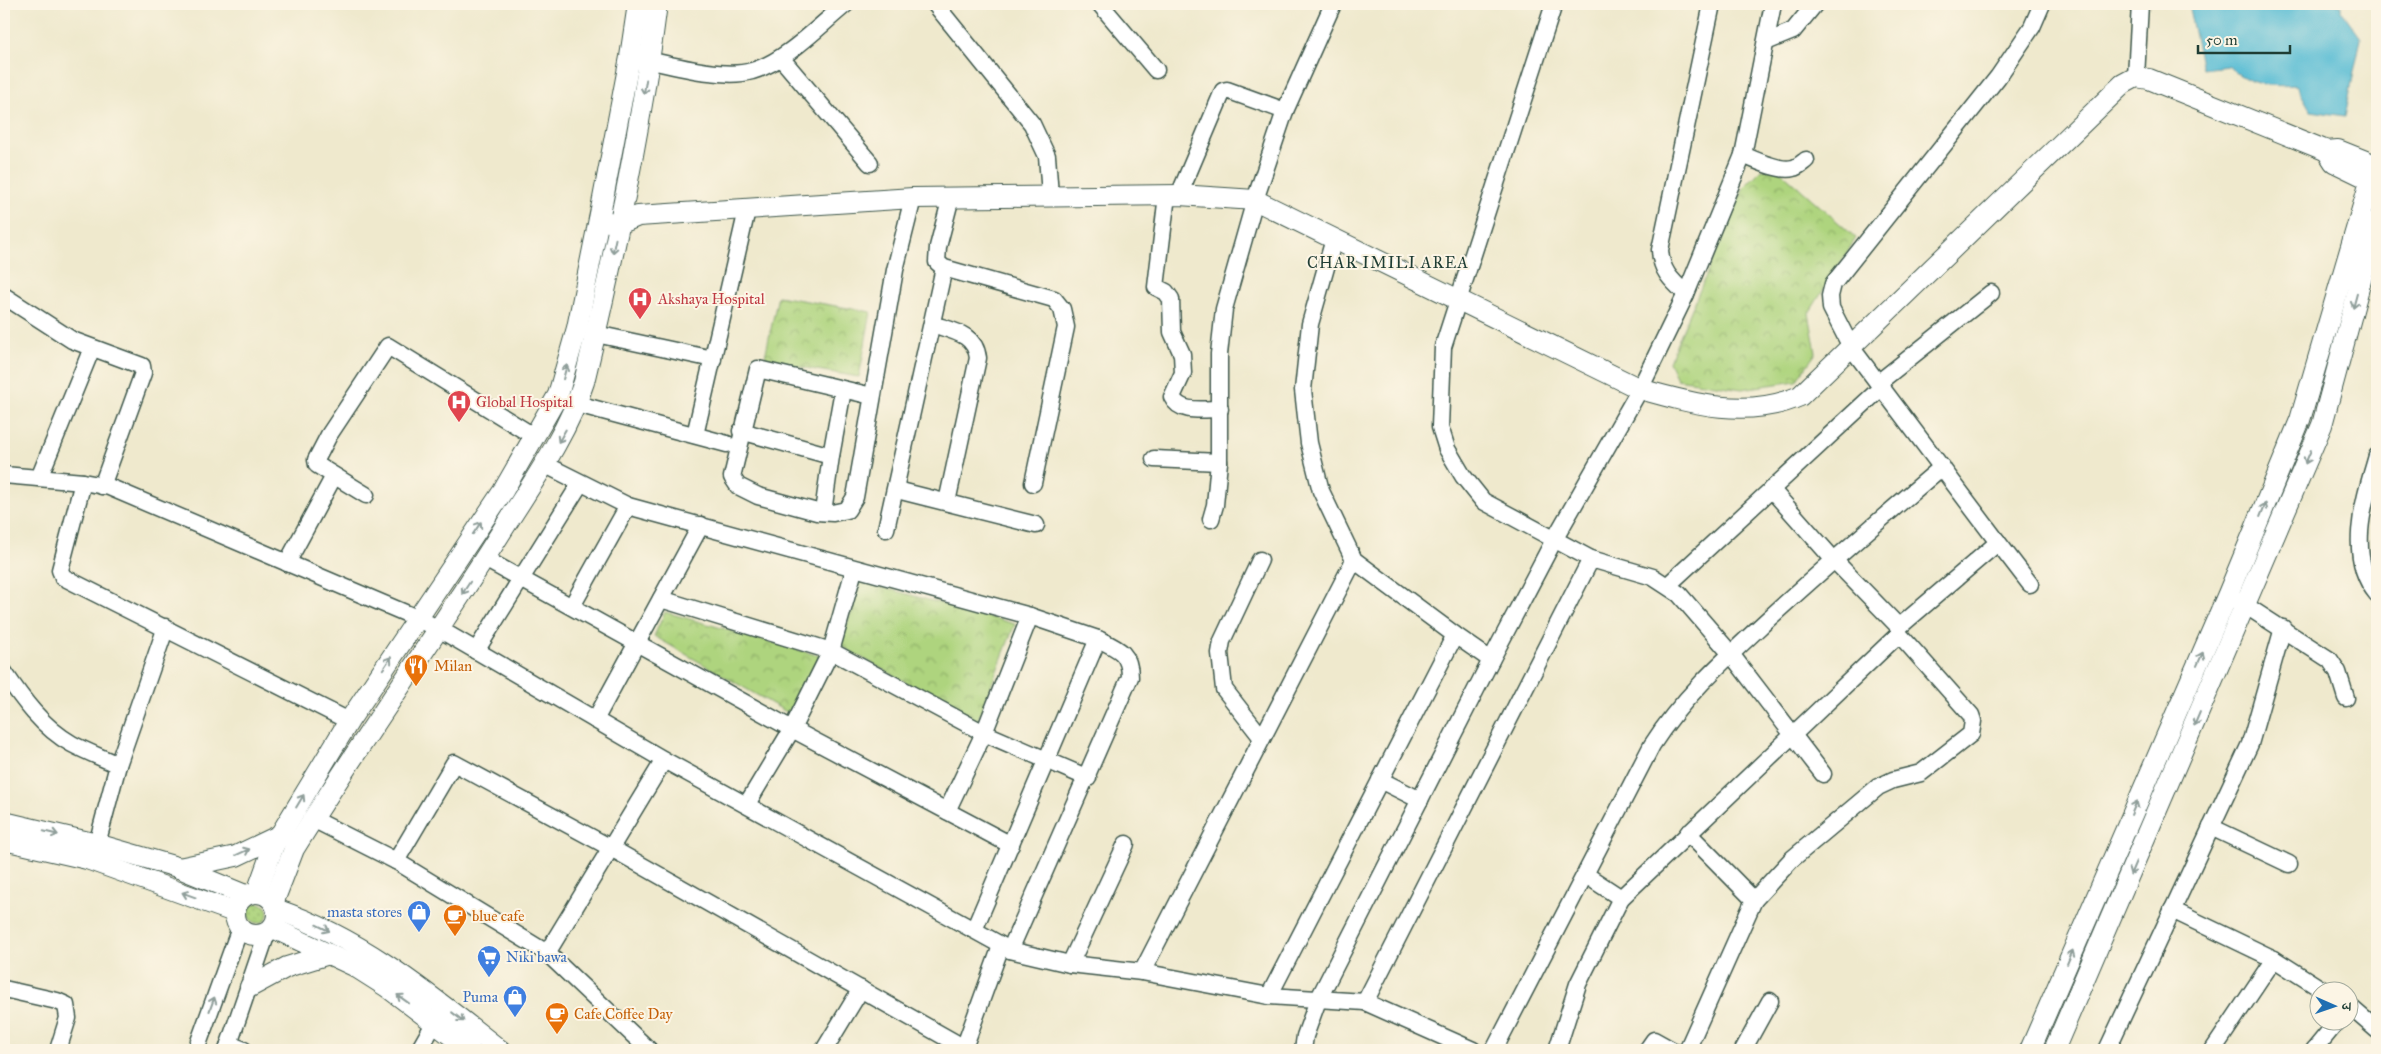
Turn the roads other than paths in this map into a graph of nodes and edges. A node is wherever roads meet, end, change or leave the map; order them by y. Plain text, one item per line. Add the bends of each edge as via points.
1 (638, 4) edge
2 (657, 4) edge
3 (846, 4) edge
4 (935, 4) edge
5 (1100, 4) edge
6 (1333, 4) edge
7 (1554, 4) edge
8 (1712, 4) edge
9 (1773, 4) edge
10 (1815, 4) edge
11 (2042, 4) edge
12 (2140, 4) edge
13 (1766, 42) junction
14 (781, 58) junction
15 (640, 59) junction
16 (1156, 70) dead end
17 (2136, 77) junction
18 (1284, 110) junction
19 (1743, 155) junction
20 (1806, 160) dead end
21 (870, 163) dead end
22 (2374, 172) edge
23 (1173, 195) junction
24 (1050, 196) junction
25 (951, 197) junction
26 (914, 198) junction
27 (1255, 200) junction
28 (747, 210) junction
29 (601, 212) junction
30 (627, 216) junction
31 (2377, 221) edge
32 (1334, 239) junction
33 (2356, 263) junction
34 (944, 268) junction
35 (1991, 293) dead end
36 (1686, 294) junction
37 (4, 296) edge
38 (1457, 298) junction
39 (932, 324) junction
40 (596, 334) junction
41 (1851, 347) junction
42 (92, 348) junction
43 (713, 359) junction
44 (1880, 385) junction
45 (1640, 389) junction
46 (843, 390) junction
47 (872, 396) junction
48 (577, 404) junction
49 (1220, 409) junction
50 (741, 431) junction
51 (695, 435) junction
52 (535, 437) junction
53 (727, 444) dead end
54 (830, 456) junction
55 (2377, 456) edge
56 (1154, 459) dead end
57 (1219, 462) junction
58 (544, 464) junction
59 (1942, 467) junction
60 (4, 475) edge
61 (334, 476) junction
62 (39, 478) junction
63 (83, 482) junction
64 (1032, 483) dead end
65 (580, 484) junction
66 (102, 486) junction
67 (1772, 489) junction
68 (896, 490) junction
69 (366, 495) dead end
70 (947, 502) junction
71 (628, 506) junction
72 (823, 512) junction
73 (1210, 519) dead end
74 (701, 525) junction
75 (1036, 525) dead end
76 (886, 529) dead end
77 (1554, 540) junction
78 (1997, 541) junction
79 (485, 559) junction
80 (1591, 559) junction
81 (1833, 559) junction
82 (1260, 560) dead end
83 (1354, 560) junction
84 (288, 563) junction
85 (854, 570) junction
86 (520, 579) junction
87 (2030, 584) dead end
88 (1668, 585) junction
89 (2377, 594) edge
90 (661, 599) junction
91 (2237, 599) junction
92 (572, 606) junction
93 (1030, 616) junction
94 (417, 618) junction
95 (166, 628) junction
96 (438, 628) junction
97 (2283, 628) junction
98 (1899, 631) junction
99 (1455, 636) junction
100 (1098, 639) junction
101 (636, 642) junction
102 (476, 651) junction
103 (831, 652) junction
104 (1731, 654) junction
105 (1491, 660) junction
106 (4, 672) edge
107 (2346, 698) dead end
108 (595, 720) junction
109 (349, 721) junction
110 (792, 729) junction
111 (984, 733) junction
112 (1793, 736) junction
113 (1262, 738) junction
114 (664, 760) junction
115 (1048, 761) junction
116 (118, 765) junction
117 (1824, 774) dead end
118 (1088, 778) junction
119 (1380, 780) junction
120 (1420, 800) junction
121 (747, 804) junction
122 (947, 811) junction
123 (313, 819) junction
124 (4, 822) edge
125 (2211, 827) junction
126 (1688, 833) junction
127 (280, 835) junction
128 (4, 840) edge
129 (97, 844) junction
130 (1126, 844) dead end
131 (1011, 845) junction
132 (611, 848) junction
133 (396, 860) junction
134 (2289, 864) dead end
135 (178, 868) junction
136 (1586, 875) junction
137 (1621, 898) junction
138 (1754, 900) junction
139 (265, 910) junction
140 (2172, 910) junction
141 (237, 920) junction
142 (974, 930) junction
143 (1005, 948) junction
144 (547, 953) junction
145 (330, 954) junction
146 (2274, 959) junction
147 (1070, 964) junction
148 (1142, 972) junction
149 (2310, 982) edge
150 (250, 987) junction
151 (4, 989) edge
152 (861, 989) junction
153 (2056, 990) junction
154 (1269, 996) junction
155 (2076, 999) junction
156 (1318, 1000) junction
157 (1770, 1001) dead end
158 (1365, 1002) junction
159 (2358, 1014) edge
160 (435, 1022) junction
161 (2377, 1030) edge
162 (2329, 1032) edge
163 (233, 1048) edge
164 (966, 1049) edge
165 (58, 1050) edge
166 (196, 1050) edge
167 (419, 1050) edge
168 (470, 1050) edge
169 (500, 1050) edge
170 (649, 1050) edge
171 (824, 1050) edge
172 (1303, 1050) edge
173 (1473, 1050) edge
174 (1494, 1050) edge
175 (1557, 1050) edge
176 (1647, 1050) edge
177 (1672, 1050) edge
178 (1687, 1050) edge
179 (1742, 1050) edge
180 (2030, 1050) edge
181 (2054, 1050) edge
182 (2107, 1050) edge
183 (2213, 1050) edge
184 (2314, 1050) edge

1 - 15 main road
2 - 15 main road
3 - 14 street
4 - 24 street via 1032,124 1047,156
5 - 16 street
6 - 18 street
7 - 38 street
8 - 36 street via 1660,250 1668,278
9 - 13 street
10 - 13 street via 1793,31
11 - 41 street via 2032,27 1998,77 1833,284 1831,308
12 - 17 street
13 - 19 street
14 - 15 street via 751,72 716,72
14 - 21 street
15 - 29 main road
15 -> 30 main road
17 - 22 main road via 2149,79 2327,151 2338,150
17 - 41 main road via 2123,84
18 - 23 street via 1223,91
18 - 27 street
19 - 20 street via 1789,169
19 - 36 street
22 - 33 main road
23 - 24 main road
23 - 27 main road
23 - 49 street via 1156,287 1171,299 1171,328 1182,354 1183,373 1172,397 1189,409
24 - 25 main road
25 - 26 main road
25 - 34 street via 938,247 937,262
26 - 28 main road
26 - 47 street via 895,270
27 - 32 main road
27 - 49 street via 1224,310 1219,354
28 - 30 main road
28 - 43 street
29 - 30 main road
52 -> 29 main road via 558,395 577,328
30 -> 40 main road
31 - 33 main road
32 - 38 main road
32 - 83 street via 1310,324 1303,390 1310,443 1322,491
33 - 91 main road
34 - 39 street
34 - 64 street via 1054,299 1062,310 1066,327
35 - 44 street
36 - 45 street
37 - 42 street via 72,340
38 - 45 main road
38 - 77 street via 1443,347 1440,427 1447,449 1483,501
39 - 68 street
39 - 70 street via 968,336 977,349 978,358
40 - 43 street
40 - 48 main road
41 - 44 street
41 - 45 main road via 1800,396 1769,407 1744,409 1690,404
42 - 62 street
42 - 66 street via 142,366 143,370
43 - 51 street
44 - 59 street
44 - 67 street
45 - 77 street
46 - 47 street
46 - 50 street via 758,368
46 - 54 street
47 - 72 street via 855,497 847,510
48 - 51 street
48 -> 58 main road
49 - 57 street
50 - 54 street
50 - 72 street via 732,477 738,486 758,496
51 - 53 street
52 - 61 street via 388,346 317,457 317,465
94 -> 52 main road via 503,491
54 - 72 street
55 - 89 street via 2362,508 2360,530 2363,566
56 - 57 street
57 - 73 street via 1215,505
58 - 65 street
58 - 79 main road
59 - 78 street
59 - 81 street
60 - 62 street
61 - 69 street
61 - 84 street
62 - 63 street
63 - 66 street
63 - 95 street via 60,574
65 - 71 street
65 - 86 street
66 - 84 street
67 - 81 street
67 - 88 street
68 - 70 street
68 - 76 street
70 - 75 street
71 - 74 street
71 - 92 street
74 - 85 street
74 - 90 street
77 - 80 street
77 - 105 street
78 - 87 street
78 - 98 street
79 - 86 street
79 -> 96 main road
80 - 88 street via 1653,577
80 - 158 street
81 - 98 street
81 - 104 street
82 - 113 street via 1222,641 1220,653 1224,689
83 - 99 street
83 - 113 street
84 - 94 street
85 - 93 street
85 - 103 street
86 - 92 street
86 - 102 street
88 - 104 street
90 - 101 street
90 - 103 street
91 - 97 street
153 -> 91 main road
91 -> 155 main road
92 - 101 street
93 - 100 street
93 - 111 street
94 - 96 street
109 -> 94 main road
95 - 109 street
95 - 116 street
96 - 102 street
96 - 123 main road
97 - 107 street via 2330,660 2338,672
97 - 125 street via 2250,744
98 - 112 street
98 - 138 street via 1971,715 1971,734 1921,773 1878,787 1792,859
99 - 105 street
99 - 119 street
100 - 115 street
100 - 118 street via 1123,653 1130,663 1130,677
101 - 108 street
101 - 110 street
102 - 108 street
103 - 110 street
103 - 111 street
104 - 112 street
104 - 136 street via 1667,722
105 - 120 street
106 - 116 street via 27,705 47,724 71,743
108 - 114 street
127 -> 109 main road
110 - 121 street
110 - 122 street
111 - 115 street
111 - 122 street
112 - 117 street
112 - 126 street
113 - 148 street
114 - 121 street
114 - 132 street
115 - 118 street
115 - 131 street
116 - 129 street
118 - 143 street
119 - 120 street
119 - 154 street
120 - 156 street
121 - 142 street
122 - 131 street
123 - 133 street
123 - 139 main road via 294,849
124 -> 129 main road
125 - 134 street
125 - 140 street
126 - 137 street
126 - 138 street
135 -> 127 main road via 236,856
127 - 139 main road
141 -> 128 main road via 87,859
129 - 135 main road
130 - 147 street
131 - 142 street
132 - 133 street via 454,763
132 - 144 street
132 - 152 street
133 - 144 street
135 - 139 main road
136 - 137 street
136 - 174 street
137 - 175 street via 1578,984
138 - 178 street
139 - 141 main road via 240,898
139 - 141 main road via 257,935 248,934
139 - 145 main road
139 - 150 street
139 -> 169 main road via 306,920 374,955
140 - 146 street
140 - 182 street
166 -> 141 street
142 - 143 street
143 - 147 street
143 - 164 street
144 - 170 street
145 - 150 main road via 287,967
160 -> 145 main road via 370,976
146 - 149 street
146 - 183 street
147 - 148 street
148 - 154 street
150 - 163 street
151 - 165 street via 66,1005 68,1018
152 - 164 street
152 - 171 street
153 - 155 main road
153 - 180 main road
154 - 156 street
155 - 181 main road
156 - 158 street
156 - 172 street
157 - 179 street
158 - 173 street
159 - 161 street
160 - 167 street
160 - 168 main road
162 - 184 street
176 - 177 street via 1654,1040

